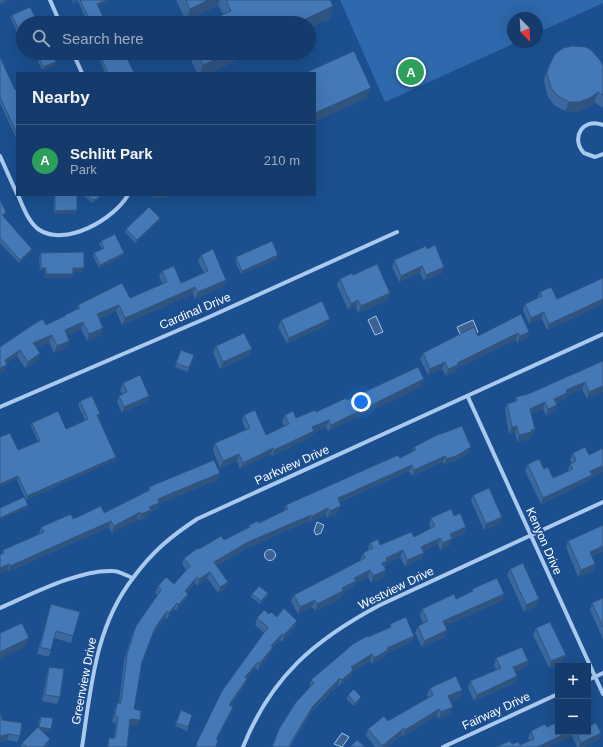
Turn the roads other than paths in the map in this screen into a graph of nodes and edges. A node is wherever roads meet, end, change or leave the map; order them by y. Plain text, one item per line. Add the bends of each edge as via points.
1 (50, 0) edge
2 (57, 16) edge
3 (76, 60) edge
4 (82, 72) edge
5 (603, 125) edge
6 (602, 155) edge
7 (0, 156) edge
8 (603, 161) edge
9 (16, 192) edge
10 (18, 196) edge
11 (127, 196) edge
12 (397, 232) dead end
13 (603, 334) edge
14 (468, 396) junction
15 (0, 407) edge
16 (603, 502) edge
17 (531, 536) junction
18 (133, 578) junction
19 (0, 608) edge
20 (603, 673) edge
21 (595, 677) junction
22 (591, 679) edge
23 (603, 694) edge
24 (555, 695) edge
25 (82, 747) edge
26 (243, 747) edge
27 (443, 747) edge

1 - 2 street
3 - 4 street
5 - 6 street via 587,124 577,138 584,153 590,156
6 - 8 street
7 - 9 street
10 - 11 street via 32,224 45,233 54,235 65,235 96,224 111,216
12 - 15 street, Cardinal Drive
13 - 14 street, Parkview Drive
14 - 17 street, Kenyon Drive
14 - 18 street, Parkview Drive via 197,519 171,536 148,557
16 - 17 street, Westview Drive
17 - 21 street, Kenyon Drive
17 - 26 street, Westview Drive via 380,605 325,639 282,678 257,716
18 - 19 street via 113,571 88,574 54,584
18 - 25 street, Greenview Drive via 115,604 104,629 95,663
20 - 21 street
21 - 22 street
21 - 23 street, Kenyon Drive
24 - 27 street, Fairway Drive

